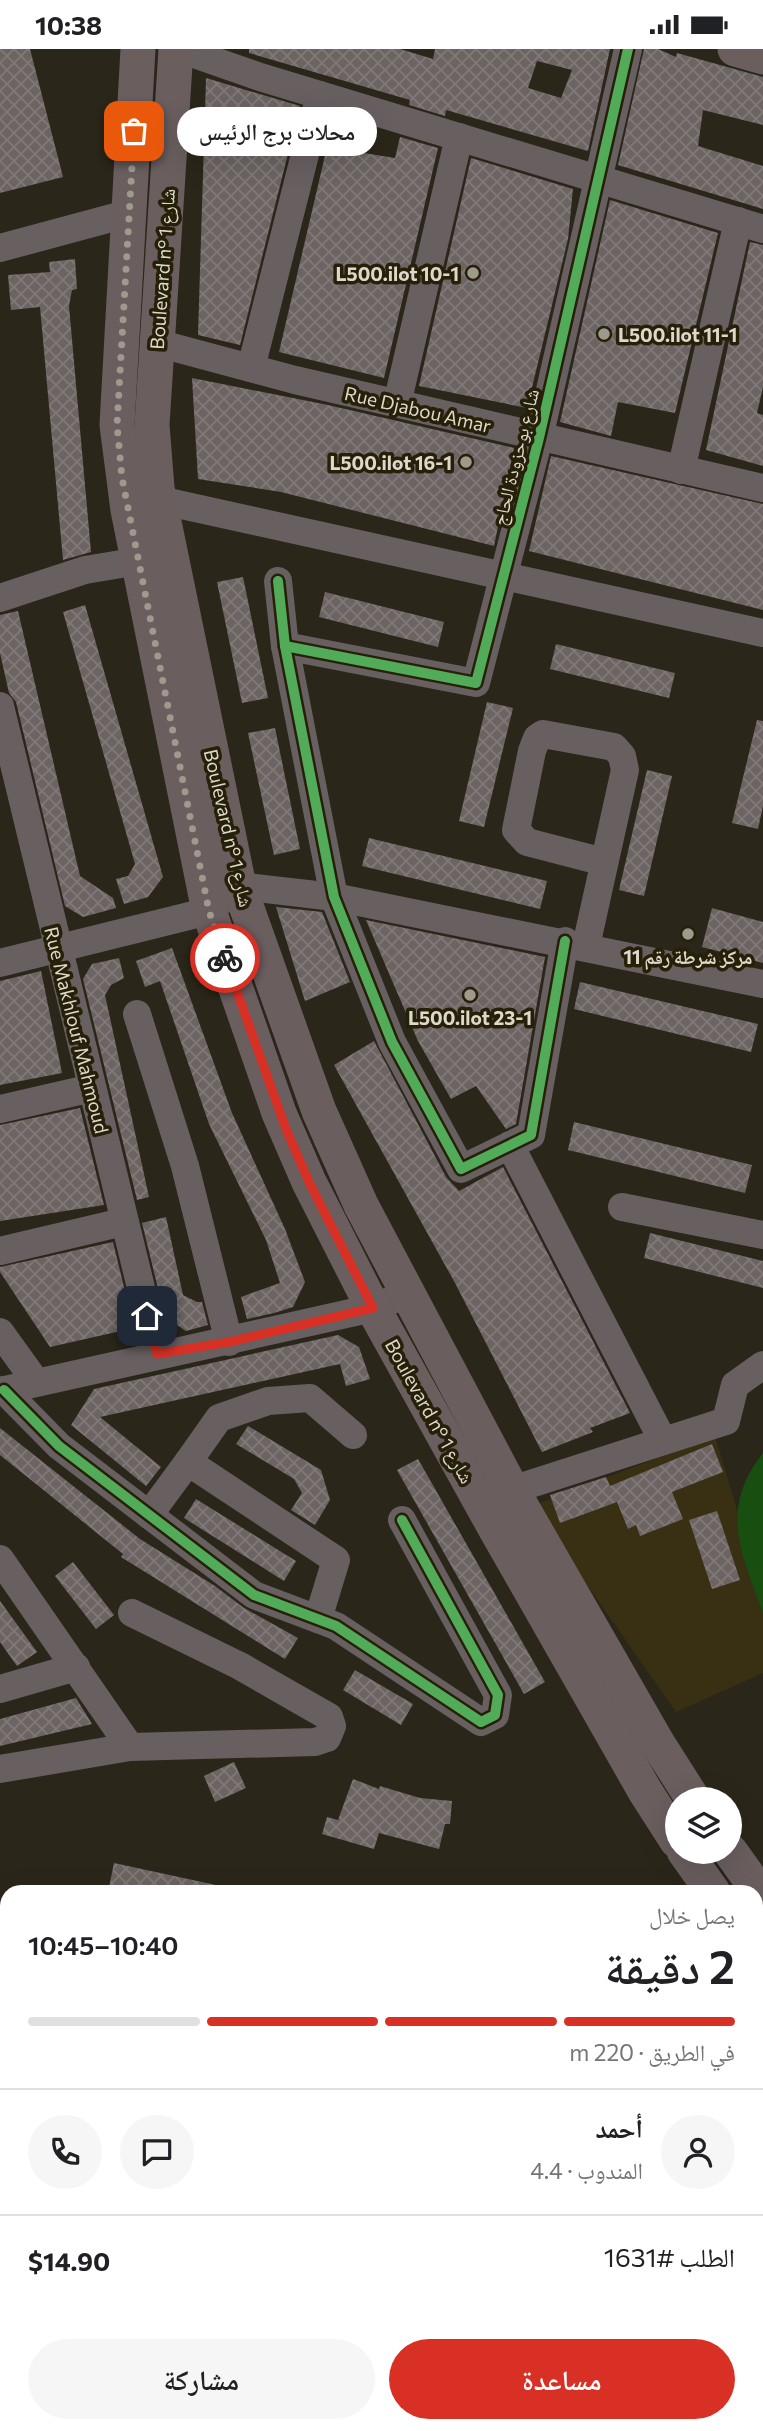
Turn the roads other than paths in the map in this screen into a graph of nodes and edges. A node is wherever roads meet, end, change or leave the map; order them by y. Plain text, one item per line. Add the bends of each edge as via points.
1 (138, 49) edge
2 (178, 49) edge
3 (628, 49) edge
4 (735, 49) edge
5 (763, 57) edge
6 (320, 95) junction
7 (459, 137) junction
8 (597, 177) junction
9 (130, 213) junction
10 (750, 225) edge
11 (0, 249) edge
12 (157, 342) junction
13 (251, 368) junction
14 (397, 404) junction
15 (539, 438) junction
16 (681, 470) junction
17 (763, 488) edge
18 (159, 500) junction
19 (139, 561) junction
20 (504, 576) junction
21 (278, 581) dead end
22 (0, 597) edge
23 (763, 633) edge
24 (285, 646) junction
25 (0, 706) edge
26 (604, 862) junction
27 (239, 886) junction
28 (334, 897) junction
29 (209, 911) junction
30 (575, 944) junction
31 (57, 949) junction
32 (0, 963) edge
33 (763, 984) edge
34 (137, 1013) dead end
35 (92, 1088) junction
36 (0, 1109) edge
37 (510, 1145) junction
38 (622, 1207) dead end
39 (123, 1222) junction
40 (763, 1235) edge
41 (0, 1251) edge
42 (408, 1293) junction
43 (373, 1308) junction
44 (0, 1332) edge
45 (229, 1342) junction
46 (157, 1354) junction
47 (763, 1365) edge
48 (36, 1381) junction
49 (2, 1390) edge
50 (353, 1435) dead end
51 (663, 1441) junction
52 (188, 1462) junction
53 (512, 1490) junction
54 (149, 1515) junction
55 (402, 1520) dead end
56 (0, 1559) edge
57 (132, 1613) dead end
58 (318, 1619) junction
59 (76, 1667) junction
60 (1, 1686) edge
61 (130, 1747) junction
62 (0, 1769) edge
63 (686, 1787) edge
64 (665, 1822) edge
65 (693, 1864) edge
66 (739, 1864) edge
67 (708, 1885) edge
68 (754, 1885) edge

1 - 9 main road, Boulevard n° شارع 1
2 - 6 street
2 - 12 main road, Boulevard n° شارع 1
3 - 8 street, شارع بوحزودة الحاج
4 - 5 main road
6 - 7 street
6 - 13 street
7 - 8 street
7 - 14 street
8 - 10 street
8 - 15 street, شارع بوحزودة الحاج
9 - 11 street
9 - 19 main road, Boulevard n° شارع 1 via 117,425 122,478
10 - 16 street
12 - 13 street, Rue Djabou Amar
12 - 18 main road, Boulevard n° شارع 1 via 152,425
13 - 14 street, Rue Djabou Amar
14 - 15 street, Rue Djabou Amar
15 - 16 street, Rue Djabou Amar
15 - 20 street, شارع بوحزودة الحاج
16 - 17 street, Rue Djabou Amar
18 - 20 street
18 - 27 main road, Boulevard n° شارع 1
19 - 22 street via 85,570
19 - 29 main road, Boulevard n° شارع 1
20 - 23 street
20 - 24 street, شارع بوحزودة الحاج via 476,683
21 - 24 street
24 - 28 street
25 - 31 street, Rue Makhlouf Mahmoud
26 - 26 street via 527,842 516,830 532,751 543,734 614,747 622,755 625,770
26 - 30 street
27 - 28 street
27 - 29 street
27 - 42 main road, Boulevard n° شارع 1 via 319,1111 361,1205
28 - 30 street
28 - 37 street via 392,1042 461,1169
29 - 31 street
29 - 43 main road, Boulevard n° شارع 1 via 279,1113
30 - 33 street
30 - 37 street via 531,1135
31 - 32 street
31 - 35 street, Rue Makhlouf Mahmoud
34 - 45 street via 185,1166
35 - 36 street
35 - 39 street, Rue Makhlouf Mahmoud
37 - 51 street
38 - 40 street
39 - 41 street
39 - 46 street, Rue Makhlouf Mahmoud
42 - 43 street
42 - 53 main road, Boulevard n° شارع 1
43 - 45 street
43 - 64 main road, Boulevard n° شارع 1
44 - 48 street
45 - 46 street
46 - 48 street
47 - 51 street via 735,1385 726,1420
48 - 49 street
49 - 54 street via 59,1445
50 - 52 street via 310,1398 268,1401 219,1417
51 - 53 street
52 - 54 street
52 - 58 street via 337,1560
53 - 63 main road, Boulevard n° شارع 1
54 - 58 street via 254,1595
55 - 58 street via 498,1695 495,1715 481,1722 336,1626
56 - 59 street
57 - 61 street via 240,1666 329,1717 332,1726 327,1738 314,1742
59 - 60 street
59 - 61 street
61 - 62 street
65 - 67 main road
66 - 68 main road

